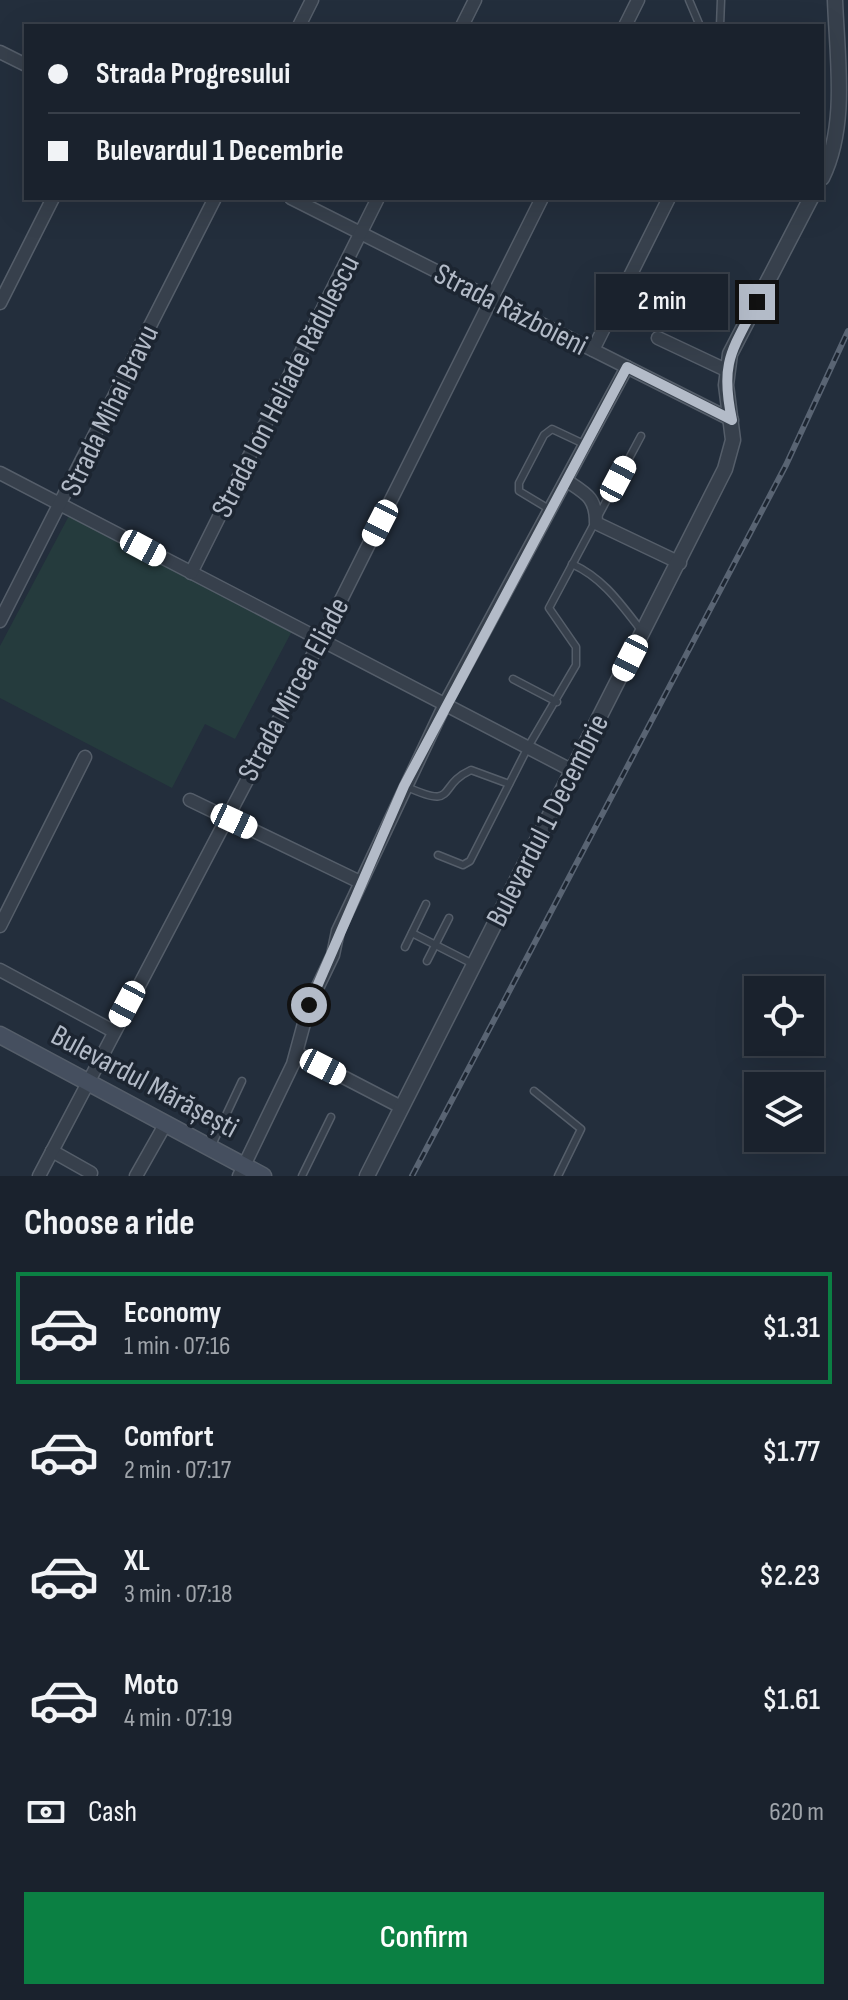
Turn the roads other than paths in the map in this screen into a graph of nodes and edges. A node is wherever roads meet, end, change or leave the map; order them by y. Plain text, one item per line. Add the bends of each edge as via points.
1 (312, 0) edge
2 (475, 0) edge
3 (638, 0) edge
4 (689, 0) edge
5 (721, 0) edge
6 (835, 0) edge
7 (300, 24) edge
8 (463, 24) edge
9 (626, 24) edge
10 (699, 24) edge
11 (720, 24) edge
12 (0, 52) edge
13 (24, 64) edge
14 (843, 119) edge
15 (824, 173) edge
16 (52, 200) edge
17 (214, 200) edge
18 (295, 200) edge
19 (377, 200) edge
20 (541, 200) edge
21 (668, 200) edge
22 (810, 200) edge
23 (361, 234) junction
24 (492, 300) junction
25 (0, 303) edge
26 (658, 338) dead end
27 (593, 350) junction
28 (627, 367) junction
29 (726, 370) junction
30 (732, 420) junction
31 (641, 436) dead end
32 (586, 445) junction
33 (0, 473) edge
34 (567, 481) junction
35 (62, 506) junction
36 (551, 509) junction
37 (596, 523) junction
38 (680, 563) junction
39 (572, 564) junction
40 (191, 573) junction
41 (0, 621) edge
42 (643, 633) junction
43 (321, 639) junction
44 (513, 679) dead end
45 (557, 702) junction
46 (445, 704) junction
47 (528, 747) junction
48 (85, 757) dead end
49 (573, 771) junction
50 (509, 784) junction
51 (404, 786) junction
52 (190, 800) dead end
53 (225, 817) junction
54 (438, 855) dead end
55 (360, 882) junction
56 (426, 904) dead end
57 (449, 918) dead end
58 (0, 926) edge
59 (412, 933) junction
60 (435, 946) junction
61 (405, 947) dead end
62 (427, 961) dead end
63 (474, 964) junction
64 (0, 970) edge
65 (113, 1031) junction
66 (0, 1035) edge
67 (297, 1053) junction
68 (88, 1081) junction
69 (242, 1081) dead end
70 (534, 1091) dead end
71 (401, 1107) junction
72 (331, 1117) dead end
73 (166, 1123) junction
74 (211, 1147) junction
75 (52, 1151) junction
76 (242, 1171) edge
77 (91, 1173) dead end
78 (39, 1176) edge
79 (136, 1176) edge
80 (263, 1176) edge
81 (302, 1176) edge
82 (367, 1176) edge
83 (558, 1176) edge

1 - 7 street
2 - 8 street
3 - 9 street
4 - 10 lane
5 - 11 lane
6 - 14 street
12 - 13 street
14 - 15 street
16 - 25 street
17 - 35 street, Strada Mihai Bravu
18 - 23 street, Strada Războieni
19 - 23 street, Strada Ion Heliade Rădulescu
20 - 24 street, Strada Mircea Eliade
21 - 27 street
22 - 29 street, Bulevardul 1 Decembrie
23 - 24 street, Strada Războieni
23 - 40 street, Strada Ion Heliade Rădulescu
24 - 27 street, Strada Războieni
24 - 43 street, Strada Mircea Eliade
26 - 29 street
27 - 28 street, Strada Războieni
28 - 30 street, Strada Războieni
28 - 32 street
29 - 30 street, Bulevardul 1 Decembrie
30 - 38 street, Bulevardul 1 Decembrie via 725,469
31 - 37 lane
32 - 34 street
32 - 36 lane via 552,429 544,435 519,491
33 - 35 street
34 - 36 street
34 - 37 street via 591,497
35 - 40 street
35 - 41 street, Strada Mihai Bravu
36 - 46 street
37 - 38 street
37 - 39 lane
38 - 42 street, Bulevardul 1 Decembrie
39 - 42 lane via 611,591
39 - 45 lane via 549,608 576,647 576,665
40 - 43 street
42 - 49 street, Bulevardul 1 Decembrie
43 - 46 street
43 - 53 street, Strada Mircea Eliade
44 - 45 lane
45 - 47 lane
46 - 47 street
46 - 51 street
47 - 49 street
47 - 50 lane
48 - 58 street
49 - 63 street, Bulevardul 1 Decembrie
50 - 51 lane via 471,770 443,797
50 - 54 lane via 470,861 463,865
51 - 55 street
52 - 53 street
53 - 55 street
53 - 65 street, Strada Mircea Eliade
55 - 67 street via 309,1005
56 - 59 lane
57 - 60 lane
59 - 60 lane
59 - 61 lane
60 - 62 lane
60 - 63 lane
63 - 71 street, Bulevardul 1 Decembrie
64 - 65 street
65 - 68 street, Strada Mircea Eliade
66 - 68 main road, Bulevardul Mărășești
67 - 71 street
67 - 76 street
68 - 73 main road, Bulevardul Mărășești
68 - 75 street, Strada Mircea Eliade
69 - 74 lane
70 - 83 lane via 581,1129
71 - 82 street, Bulevardul 1 Decembrie
72 - 81 lane
73 - 74 main road, Bulevardul Mărășești
73 - 79 street
74 - 76 main road, Bulevardul Mărășești
75 - 77 street
75 - 78 street, Strada Mircea Eliade
76 - 80 main road, Bulevardul Mărășești

